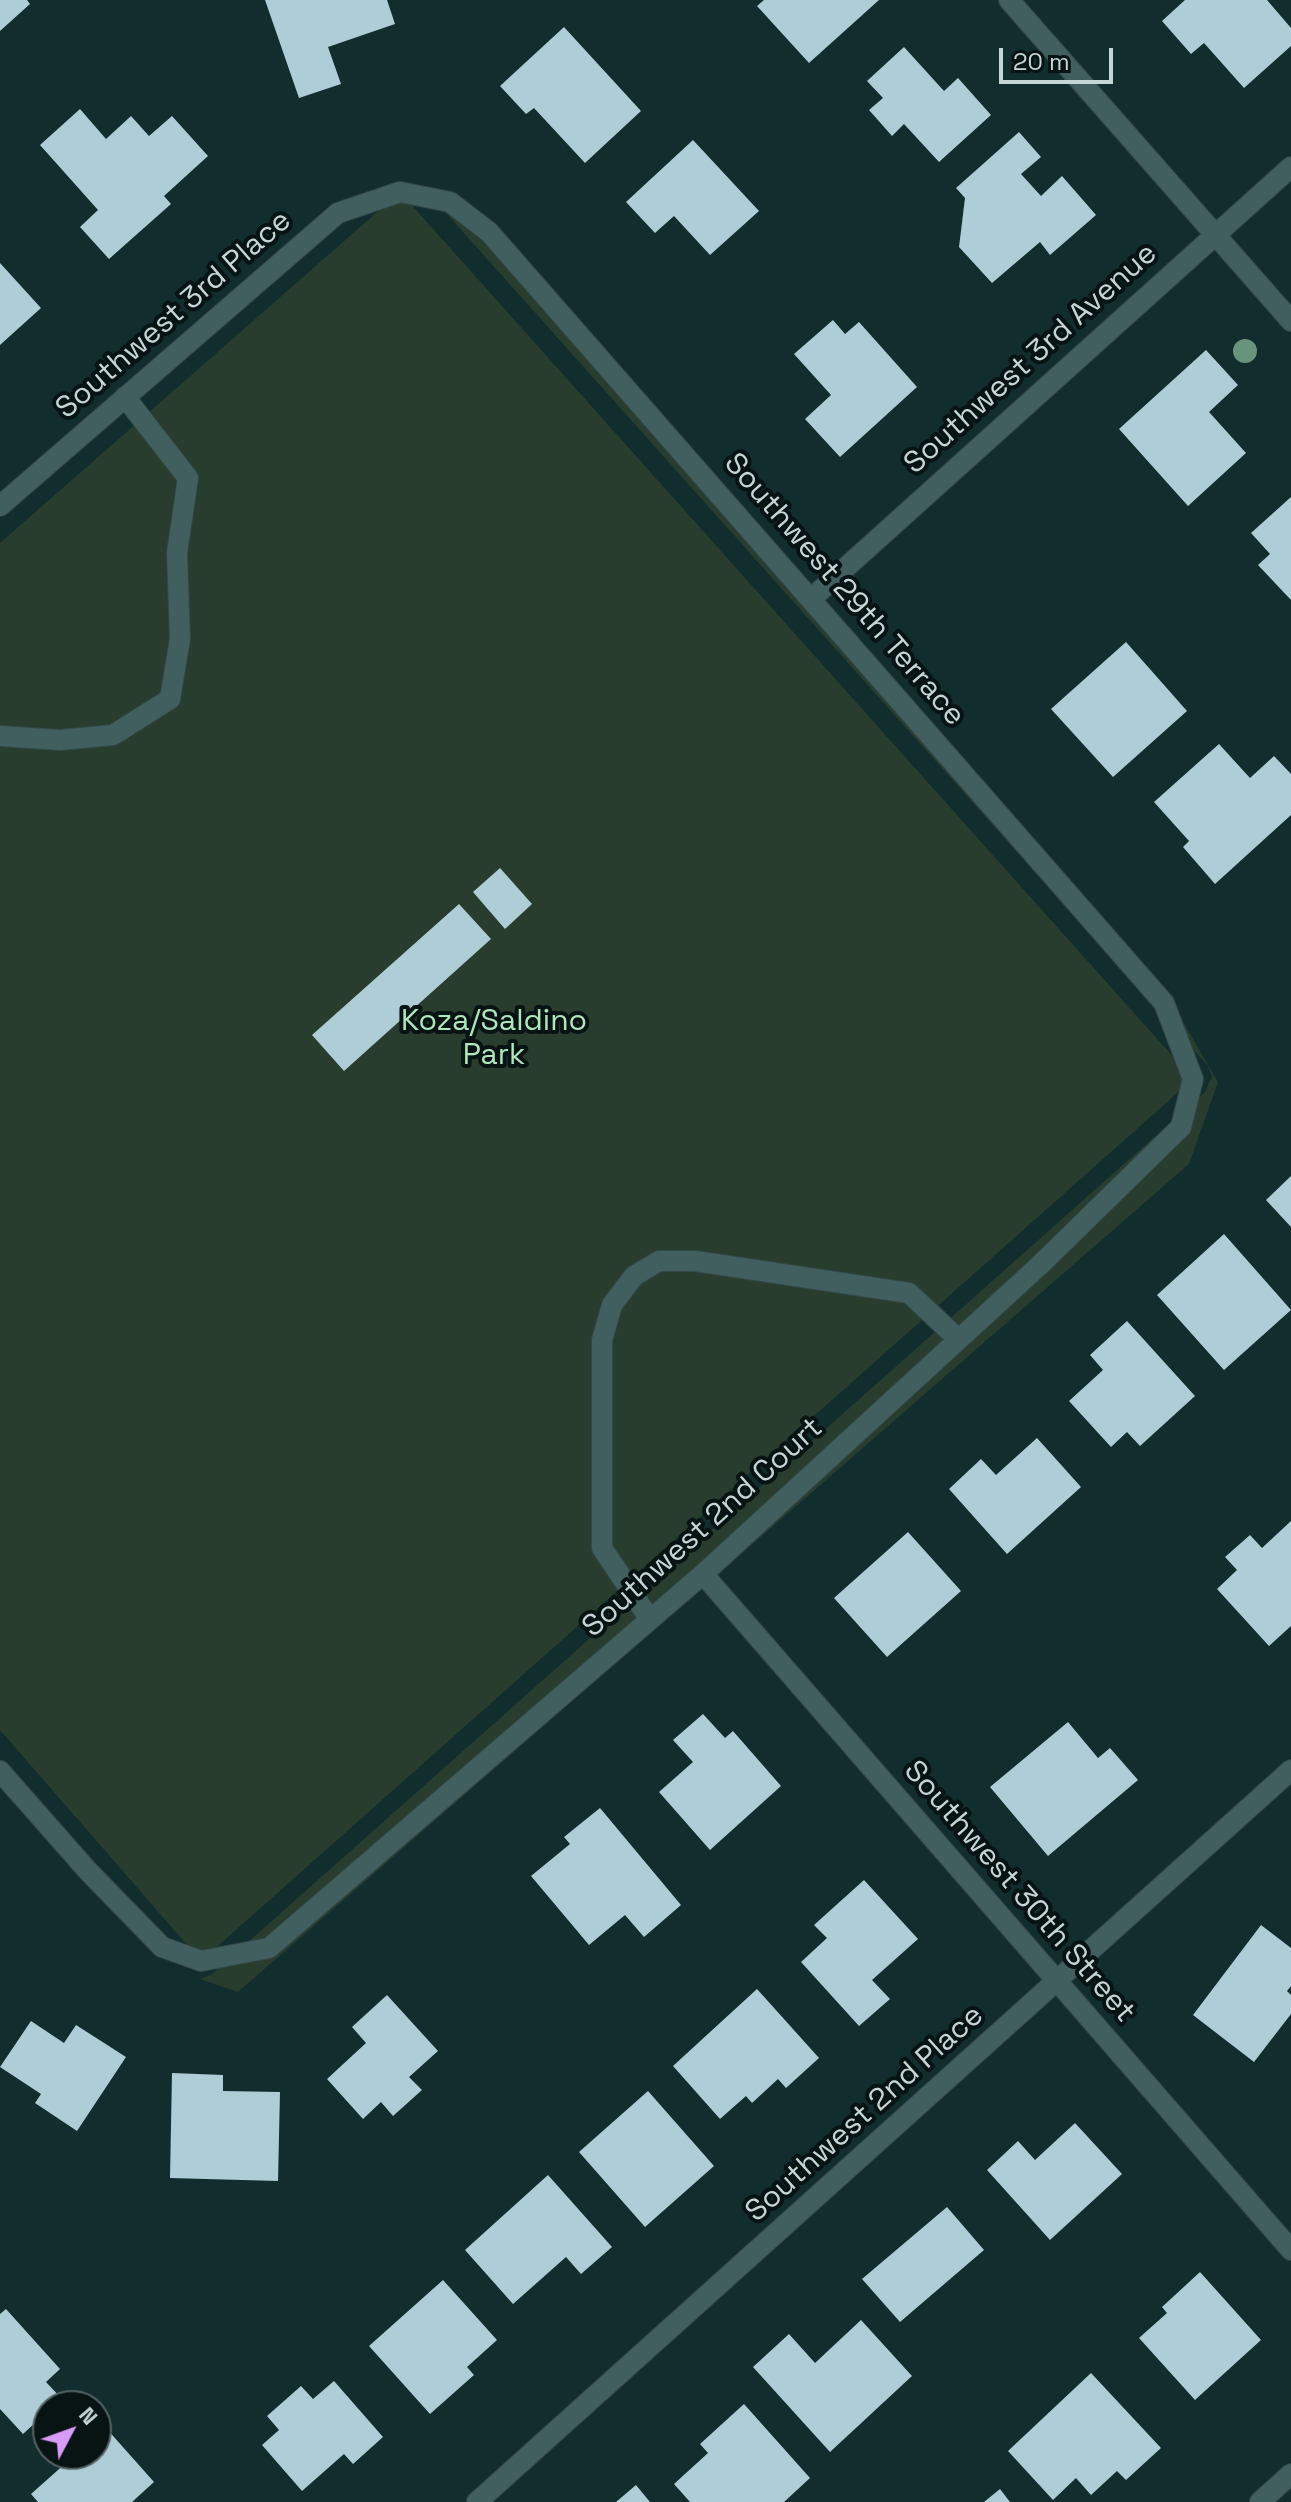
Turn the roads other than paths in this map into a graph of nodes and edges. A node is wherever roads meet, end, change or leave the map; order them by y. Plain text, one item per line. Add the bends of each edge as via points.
1 (1009, 0) edge
2 (1291, 167) edge
3 (400, 192) joint
4 (1215, 235) junction
5 (1291, 321) edge
6 (125, 397) junction
7 (0, 506) edge
8 (812, 598) junction
9 (0, 736) edge
10 (1193, 1079) joint
11 (957, 1338) junction
12 (703, 1574) junction
13 (649, 1618) junction
14 (1291, 1770) edge
15 (0, 1771) edge
16 (1056, 1981) junction
17 (1291, 2250) edge
18 (1291, 2474) edge
19 (477, 2502) edge
20 (1260, 2502) edge

1 - 4 street
2 - 4 street, Southwest 3rd Avenue
3 - 6 street, Southwest 3rd Place via 338,213
3 - 8 street, Southwest 29th Terrace via 450,202 489,232
4 - 5 street
4 - 8 street, Southwest 3rd Avenue
6 - 7 street, Southwest 3rd Place
6 - 9 street via 188,478 177,553 180,639 170,699 113,735 60,740
8 - 10 street, Southwest 29th Terrace via 1164,1003
10 - 11 street, Southwest 2nd Court via 1181,1127
11 - 12 street, Southwest 2nd Court
11 - 13 street via 909,1293 695,1261 659,1261 634,1276 612,1305 602,1340 602,1548
12 - 13 street, Southwest 2nd Court
12 - 16 street, Southwest 30th Street
13 - 15 street, Southwest 2nd Court via 269,1948 201,1961 162,1947
14 - 16 street, Southwest 2nd Place
16 - 17 street, Southwest 30th Street
16 - 19 street, Southwest 2nd Place
18 - 20 street

